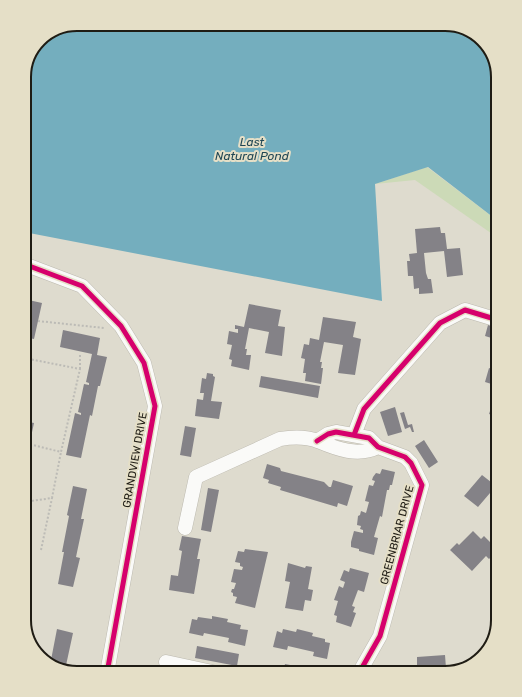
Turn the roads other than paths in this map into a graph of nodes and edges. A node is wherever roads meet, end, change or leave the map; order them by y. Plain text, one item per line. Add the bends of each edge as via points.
1 (31, 267) edge
2 (491, 318) edge
3 (354, 435) junction
4 (317, 441) junction
5 (378, 447) junction
6 (185, 528) dead end
7 (166, 662) dead end
8 (107, 666) edge
9 (185, 666) edge
10 (363, 666) edge

1 - 8 street, GRANDVIEW DRIVE via 82,286 124,330 144,363 155,406
2 - 3 street via 465,310 440,323 364,409
3 - 4 street, GREENBRIAR DRIVE via 336,432
3 - 5 street, GREENBRIAR DRIVE via 369,438
4 - 5 street via 348,451 371,450
4 - 6 street via 292,437 280,439 196,477
5 - 10 street, GREENBRIAR DRIVE via 405,457 422,485 380,636
7 - 9 street

